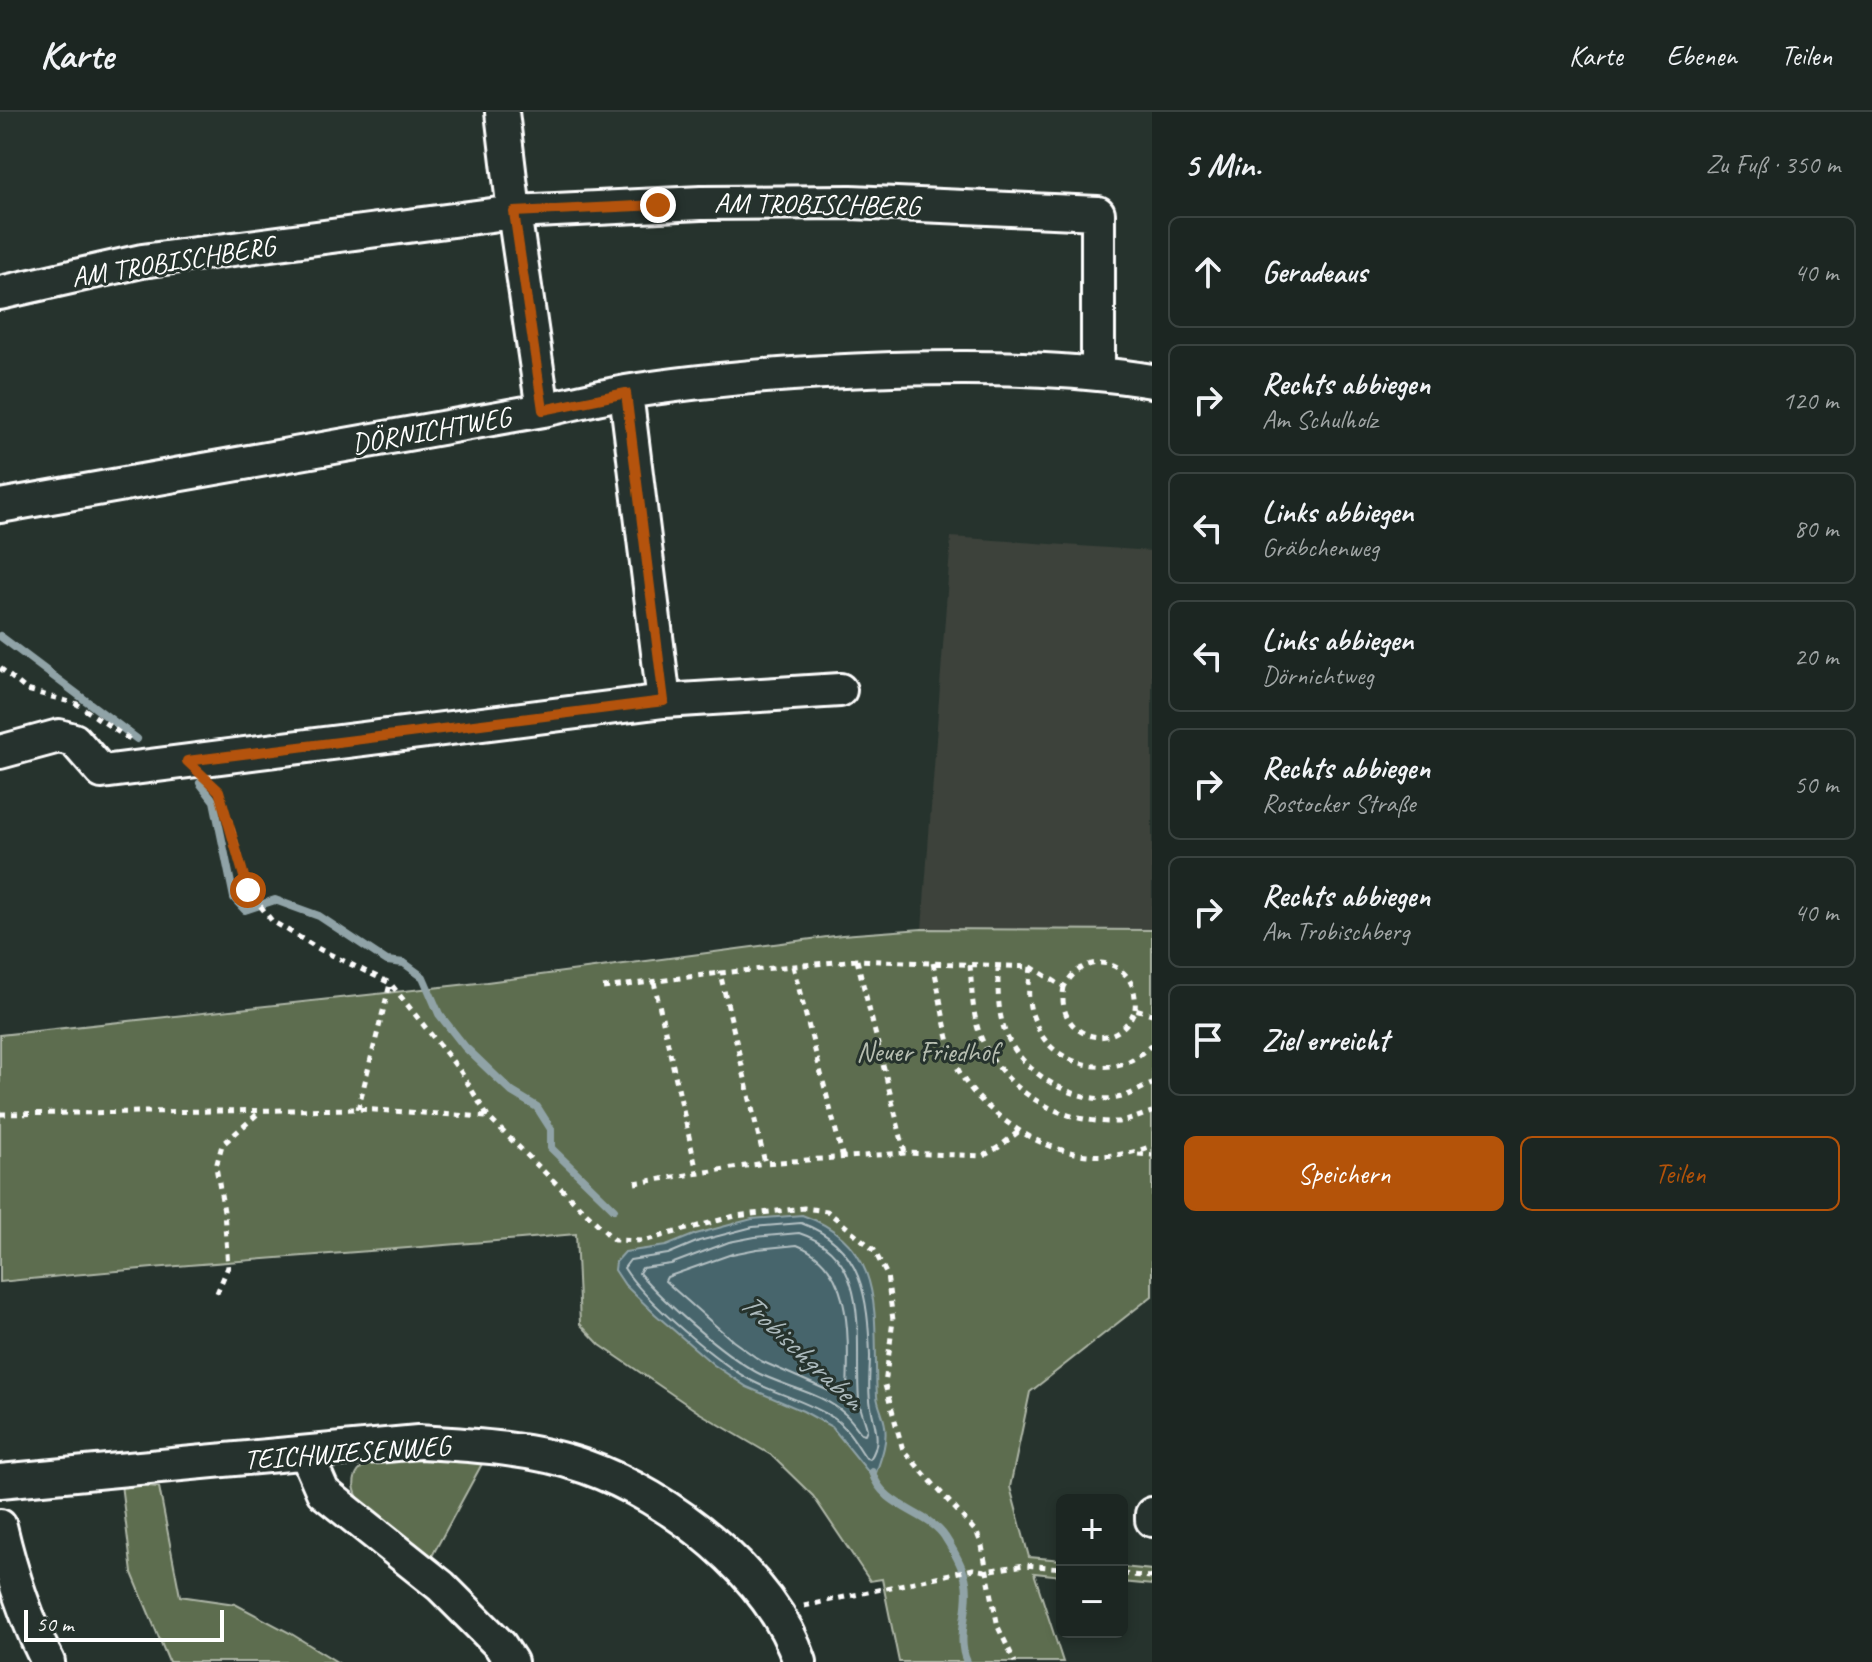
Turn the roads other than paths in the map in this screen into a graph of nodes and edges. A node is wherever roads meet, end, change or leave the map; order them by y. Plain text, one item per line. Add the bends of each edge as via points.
1 (502, 112) edge
2 (514, 212) junction
3 (0, 293) edge
4 (1098, 372) junction
5 (1152, 381) edge
6 (626, 393) junction
7 (543, 410) junction
8 (0, 506) edge
9 (840, 690) dead end
10 (664, 701) junction
11 (0, 752) edge
12 (306, 1453) junction
13 (0, 1481) edge
14 (1152, 1514) edge
15 (1152, 1520) edge
16 (0, 1526) edge
17 (48, 1662) edge
18 (511, 1662) edge
19 (800, 1662) edge

1 - 2 street
2 - 3 street, AM TROBISCHBERG via 142,261
2 - 4 street, AM TROBISCHBERG via 851,202 1098,213
2 - 7 street
4 - 5 street, DÖRNICHTWEG
4 - 6 street, DÖRNICHTWEG via 967,367 830,372
6 - 7 street, DÖRNICHTWEG
6 - 10 street
7 - 8 street, DÖRNICHTWEG
9 - 10 street
10 - 11 street via 102,772 74,740 59,736
12 - 13 street, TEICHWIESENWEG
12 - 18 street via 323,1492 441,1586
12 - 19 street, TEICHWIESENWEG via 418,1442 476,1445 585,1467 631,1487 733,1559 776,1614
14 - 15 street
16 - 17 street via 11,1571

